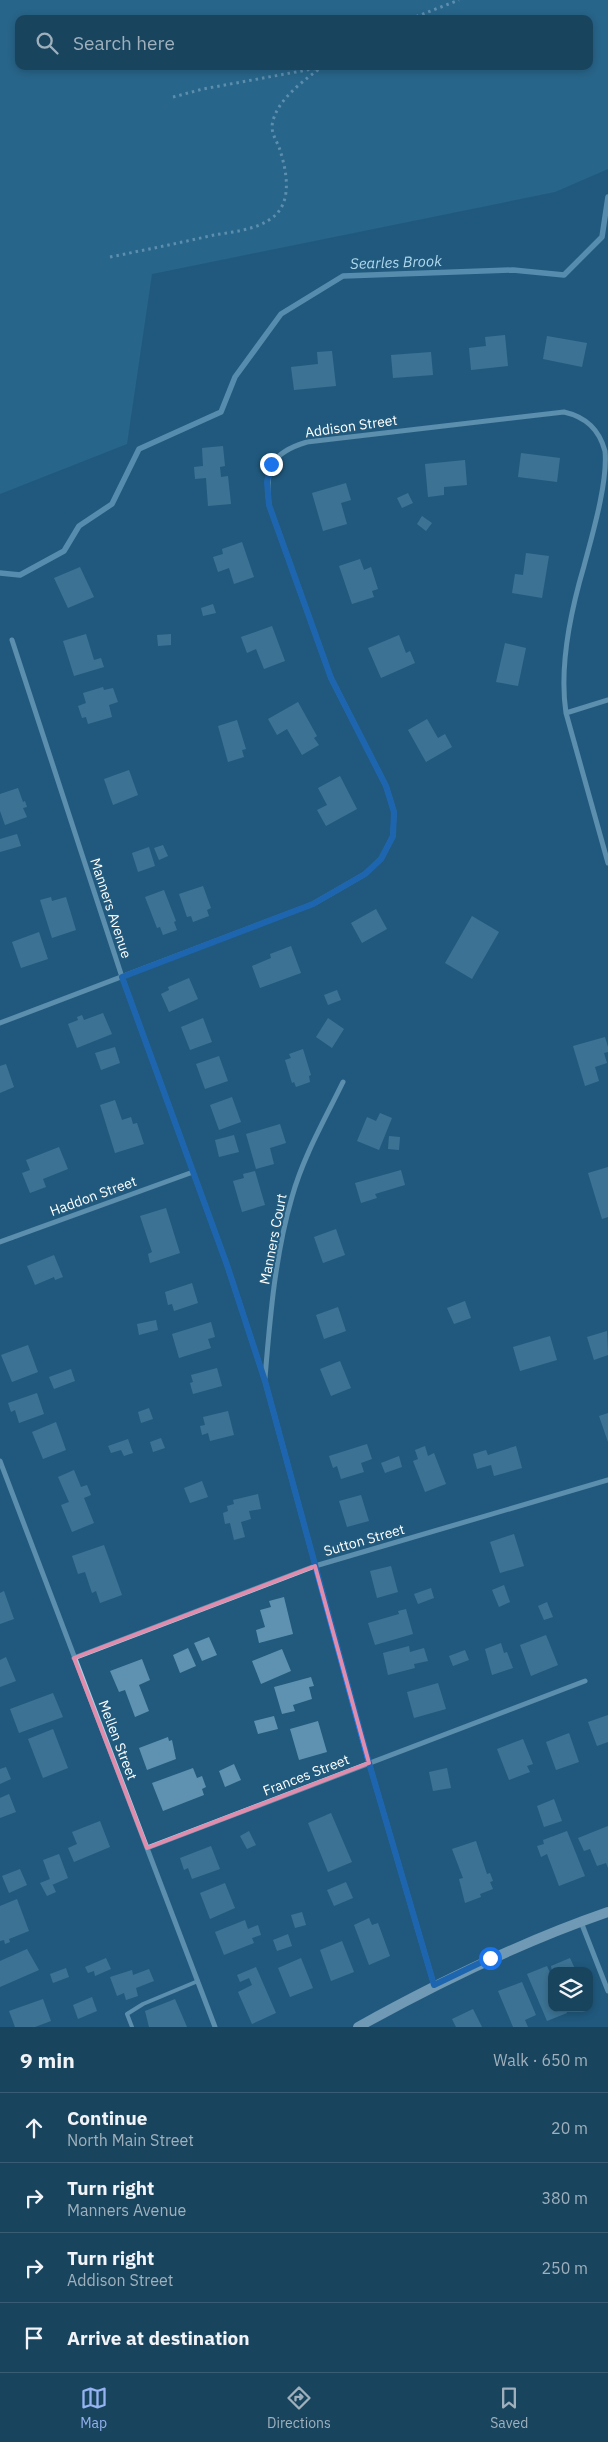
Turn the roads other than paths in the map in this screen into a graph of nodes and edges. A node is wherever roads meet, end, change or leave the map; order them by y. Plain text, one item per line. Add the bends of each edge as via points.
1 (12, 640) dead end
2 (608, 700) edge
3 (566, 713) junction
4 (608, 863) edge
5 (122, 977) junction
6 (0, 1023) edge
7 (343, 1082) dead end
8 (193, 1172) junction
9 (0, 1242) edge
10 (265, 1381) junction
11 (0, 1460) edge
12 (608, 1480) edge
13 (314, 1566) junction
14 (74, 1658) junction
15 (585, 1681) dead end
16 (369, 1763) junction
17 (146, 1848) junction
18 (608, 1912) edge
19 (581, 1922) junction
20 (198, 1982) junction
21 (434, 1985) junction
22 (608, 1991) edge
23 (132, 2027) edge
24 (215, 2027) edge
25 (358, 2027) edge

1 - 5 street, Manners Avenue
2 - 3 street
3 - 4 street, Addison Street
3 - 5 street, Addison Street via 564,674 570,630 605,482 605,453 598,431 579,416 564,412 307,442 287,448 271,464 267,482 269,505 331,678 386,786 394,812 393,836 381,859 365,874 313,904
5 - 6 street, Addison Street
5 - 8 street, Manners Avenue
7 - 10 street, Manners Court via 312,1145 292,1196 269,1324
8 - 9 street, Haddon Street
8 - 10 street, Manners Avenue
10 - 13 street, Manners Avenue
11 - 14 street, Mellen Street
12 - 13 street, Sutton Street
13 - 14 street, Sutton Street
13 - 16 street, Manners Avenue
14 - 17 street, Mellen Street
15 - 16 street, Frances Street
16 - 17 street, Frances Street
16 - 21 street, Manners Avenue
17 - 20 street, Mellen Street
18 - 19 main road
19 - 21 main road via 490,1958
19 - 22 street
20 - 23 lane via 142,2004 127,2014
20 - 24 street, Mellen Street
21 - 25 main road

